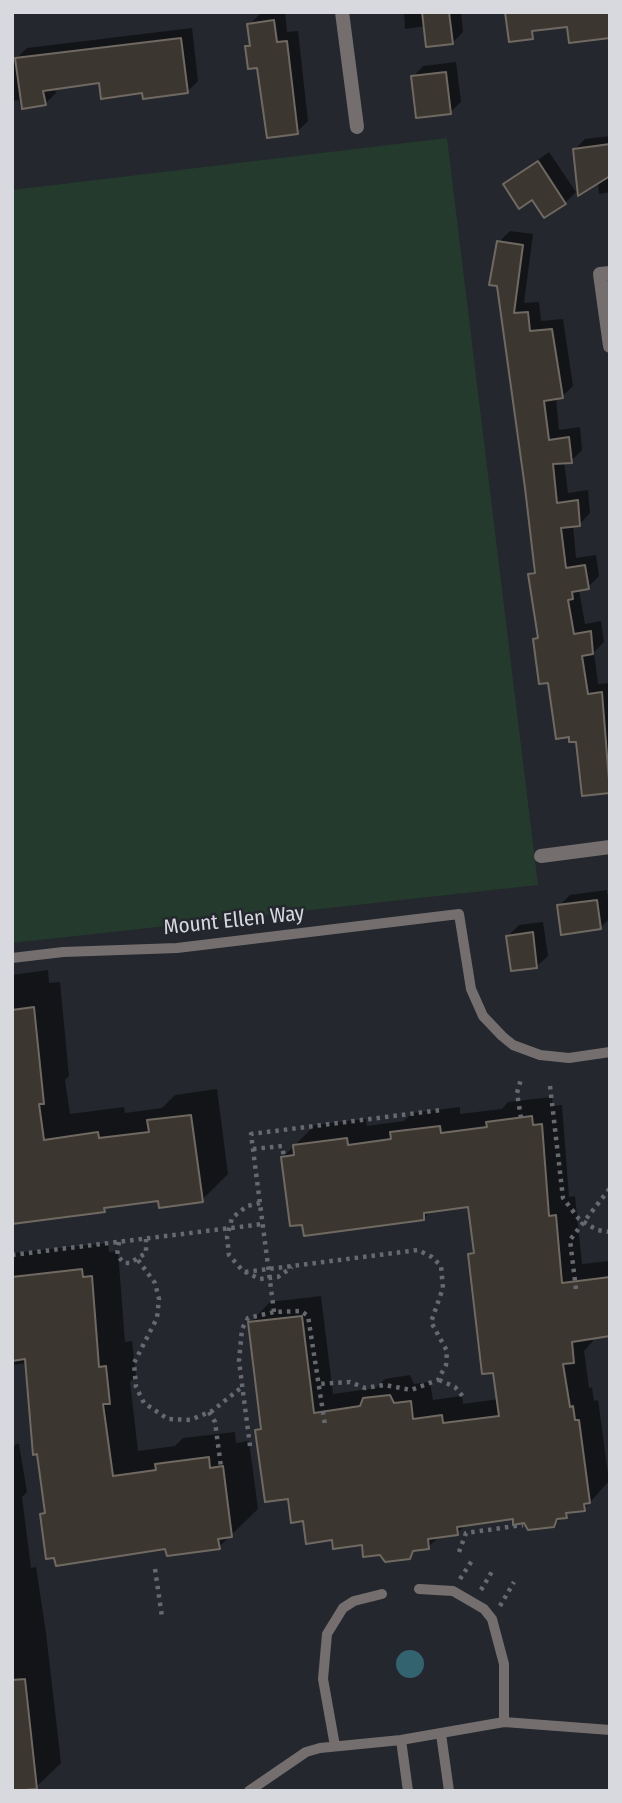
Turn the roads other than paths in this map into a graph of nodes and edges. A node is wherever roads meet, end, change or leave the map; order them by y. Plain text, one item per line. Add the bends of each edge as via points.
1 (342, 12) edge
2 (357, 127) dead end
3 (605, 274) edge
4 (610, 346) edge
5 (610, 847) edge
6 (541, 856) dead end
7 (12, 958) edge
8 (610, 1052) edge
9 (419, 1590) dead end
10 (382, 1594) dead end
11 (504, 1722) junction
12 (610, 1730) edge
13 (441, 1734) junction
14 (401, 1740) junction
15 (335, 1746) junction
16 (249, 1791) edge
17 (408, 1791) edge
18 (449, 1791) edge

1 - 2 street
3 - 4 street
5 - 6 street
7 - 8 lane, Mount Ellen Way via 177,948 459,914 471,989 483,1016 502,1037 540,1055 569,1058
9 - 11 lane via 453,1591 492,1619 505,1671
10 - 15 lane via 343,1608 327,1633 323,1679
11 - 12 lane
11 - 13 lane
13 - 14 lane
13 - 18 lane
14 - 15 lane
14 - 17 lane
15 - 16 lane via 306,1752

